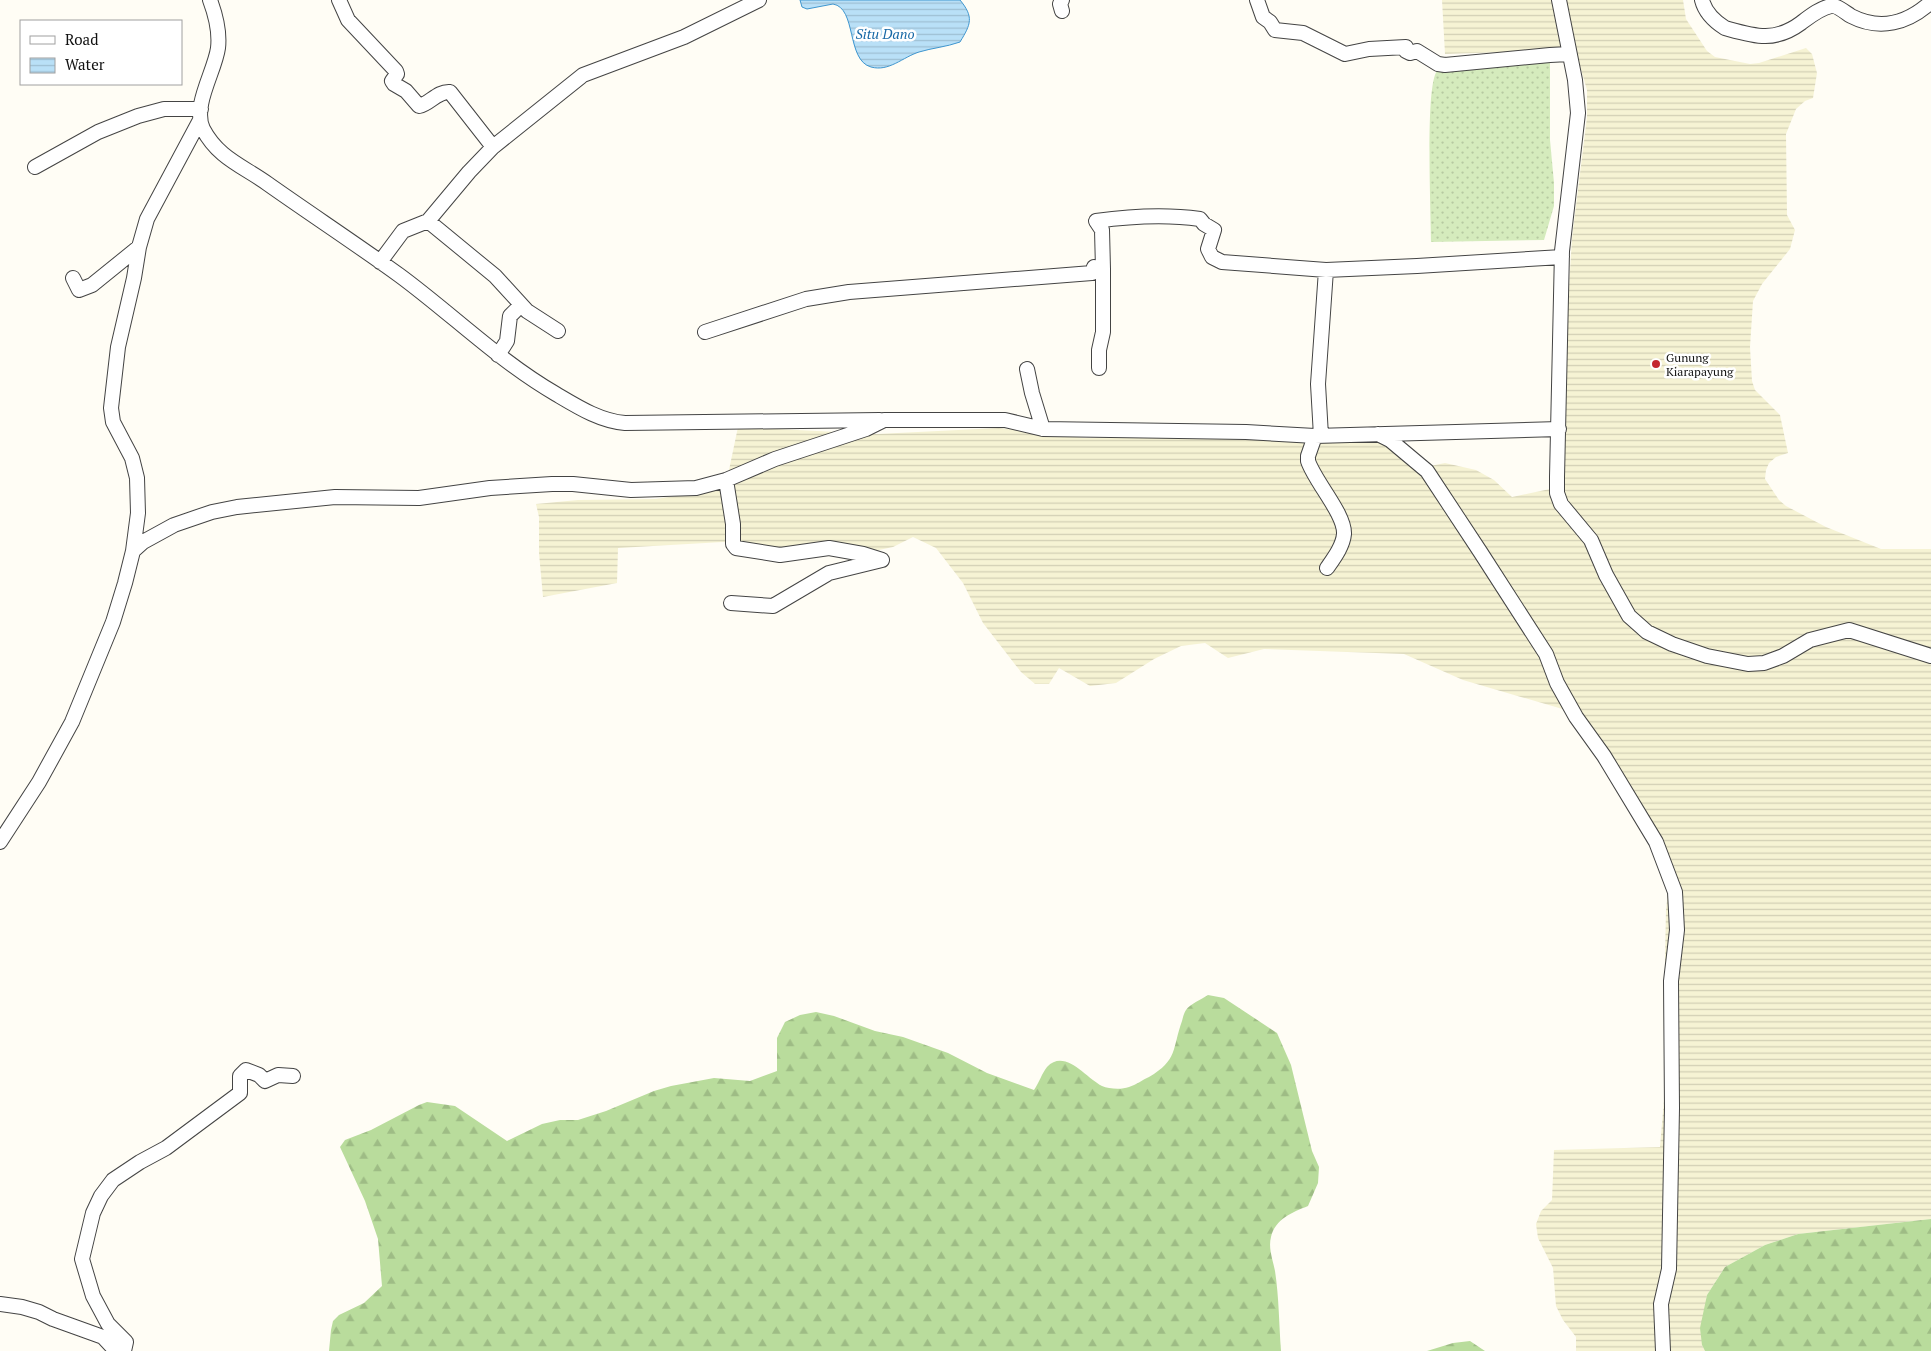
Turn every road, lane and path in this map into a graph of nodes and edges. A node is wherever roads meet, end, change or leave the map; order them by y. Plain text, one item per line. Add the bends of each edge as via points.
1 (210, 0) edge
2 (339, 0) edge
3 (759, 0) edge
4 (1257, 0) edge
5 (1559, 0) edge
6 (1702, 0) edge
7 (1931, 2) edge
8 (1569, 54) junction
9 (201, 114) junction
10 (493, 147) junction
11 (36, 167) dead end
12 (428, 221) junction
13 (139, 247) junction
14 (1562, 256) junction
15 (380, 262) junction
16 (1102, 269) junction
17 (1326, 270) junction
18 (73, 278) dead end
19 (521, 305) junction
20 (558, 331) dead end
21 (705, 332) dead end
22 (498, 355) junction
23 (1099, 368) dead end
24 (1027, 369) dead end
25 (884, 420) junction
26 (1043, 429) junction
27 (1559, 429) junction
28 (1377, 433) junction
29 (1318, 436) junction
30 (726, 480) junction
31 (133, 551) junction
32 (1327, 568) dead end
33 (731, 603) dead end
34 (1931, 656) edge
35 (0, 842) edge
36 (293, 1076) dead end
37 (0, 1304) edge
38 (116, 1351) edge
39 (124, 1351) edge
40 (1663, 1351) edge

1 - 9 street via 217,20 218,48
2 - 10 street via 348,20 396,71 392,80 394,84 406,91 419,106 450,92
3 - 10 street via 684,36 583,75
4 - 8 street via 1264,18 1275,30 1303,33 1344,54 1406,47 1410,53 1417,51 1445,65
5 - 8 street
6 - 7 street via 1706,11 1720,25 1762,37 1787,32 1830,6 1836,6 1860,20 1883,25 1906,19
8 - 14 street via 1578,113
9 - 11 street via 164,109 138,116 98,132
9 - 13 street via 147,219
9 - 15 street via 210,140 219,152
10 - 12 street
12 - 15 street via 403,231
12 - 19 street via 495,276
13 - 18 street via 92,285 79,290
13 - 31 street via 118,347 111,408 113,422 132,458 137,478 138,513
14 - 17 street
14 - 27 street
15 - 22 street
16 - 17 street via 1102,230 1096,221 1154,215 1200,219 1214,230 1208,249 1217,261
16 - 21 street via 1094,267 1092,273 849,292 806,299
16 - 23 street via 1103,332
17 - 29 street via 1318,384
19 - 20 street
19 - 22 street via 510,316 507,341
22 - 25 street via 557,395 587,412 616,422
24 - 26 street
25 - 26 street via 1005,420
25 - 30 street
26 - 29 street
27 - 28 street
27 - 34 street via 1557,477 1561,504 1589,535 1629,616 1647,632 1707,656 1748,664 1764,663 1810,640 1849,630
28 - 29 street
28 - 40 street via 1415,459 1437,485 1546,654 1576,717 1604,756 1656,842 1675,892 1677,930 1671,980 1668,1269 1661,1304
29 - 32 street via 1308,461 1344,529 1337,554
30 - 31 street via 682,490 631,490 573,484 522,485 419,498 335,497 264,503 189,519 160,532
30 - 33 street via 736,548 780,555 826,548 882,560 829,573 773,606
31 - 35 street via 113,622 72,722 40,782
36 - 39 street via 278,1075 265,1081 246,1070 240,1076 240,1094 166,1148 112,1180 101,1196 82,1258 93,1296 108,1324 126,1342
37 - 38 street via 31,1310 103,1337

